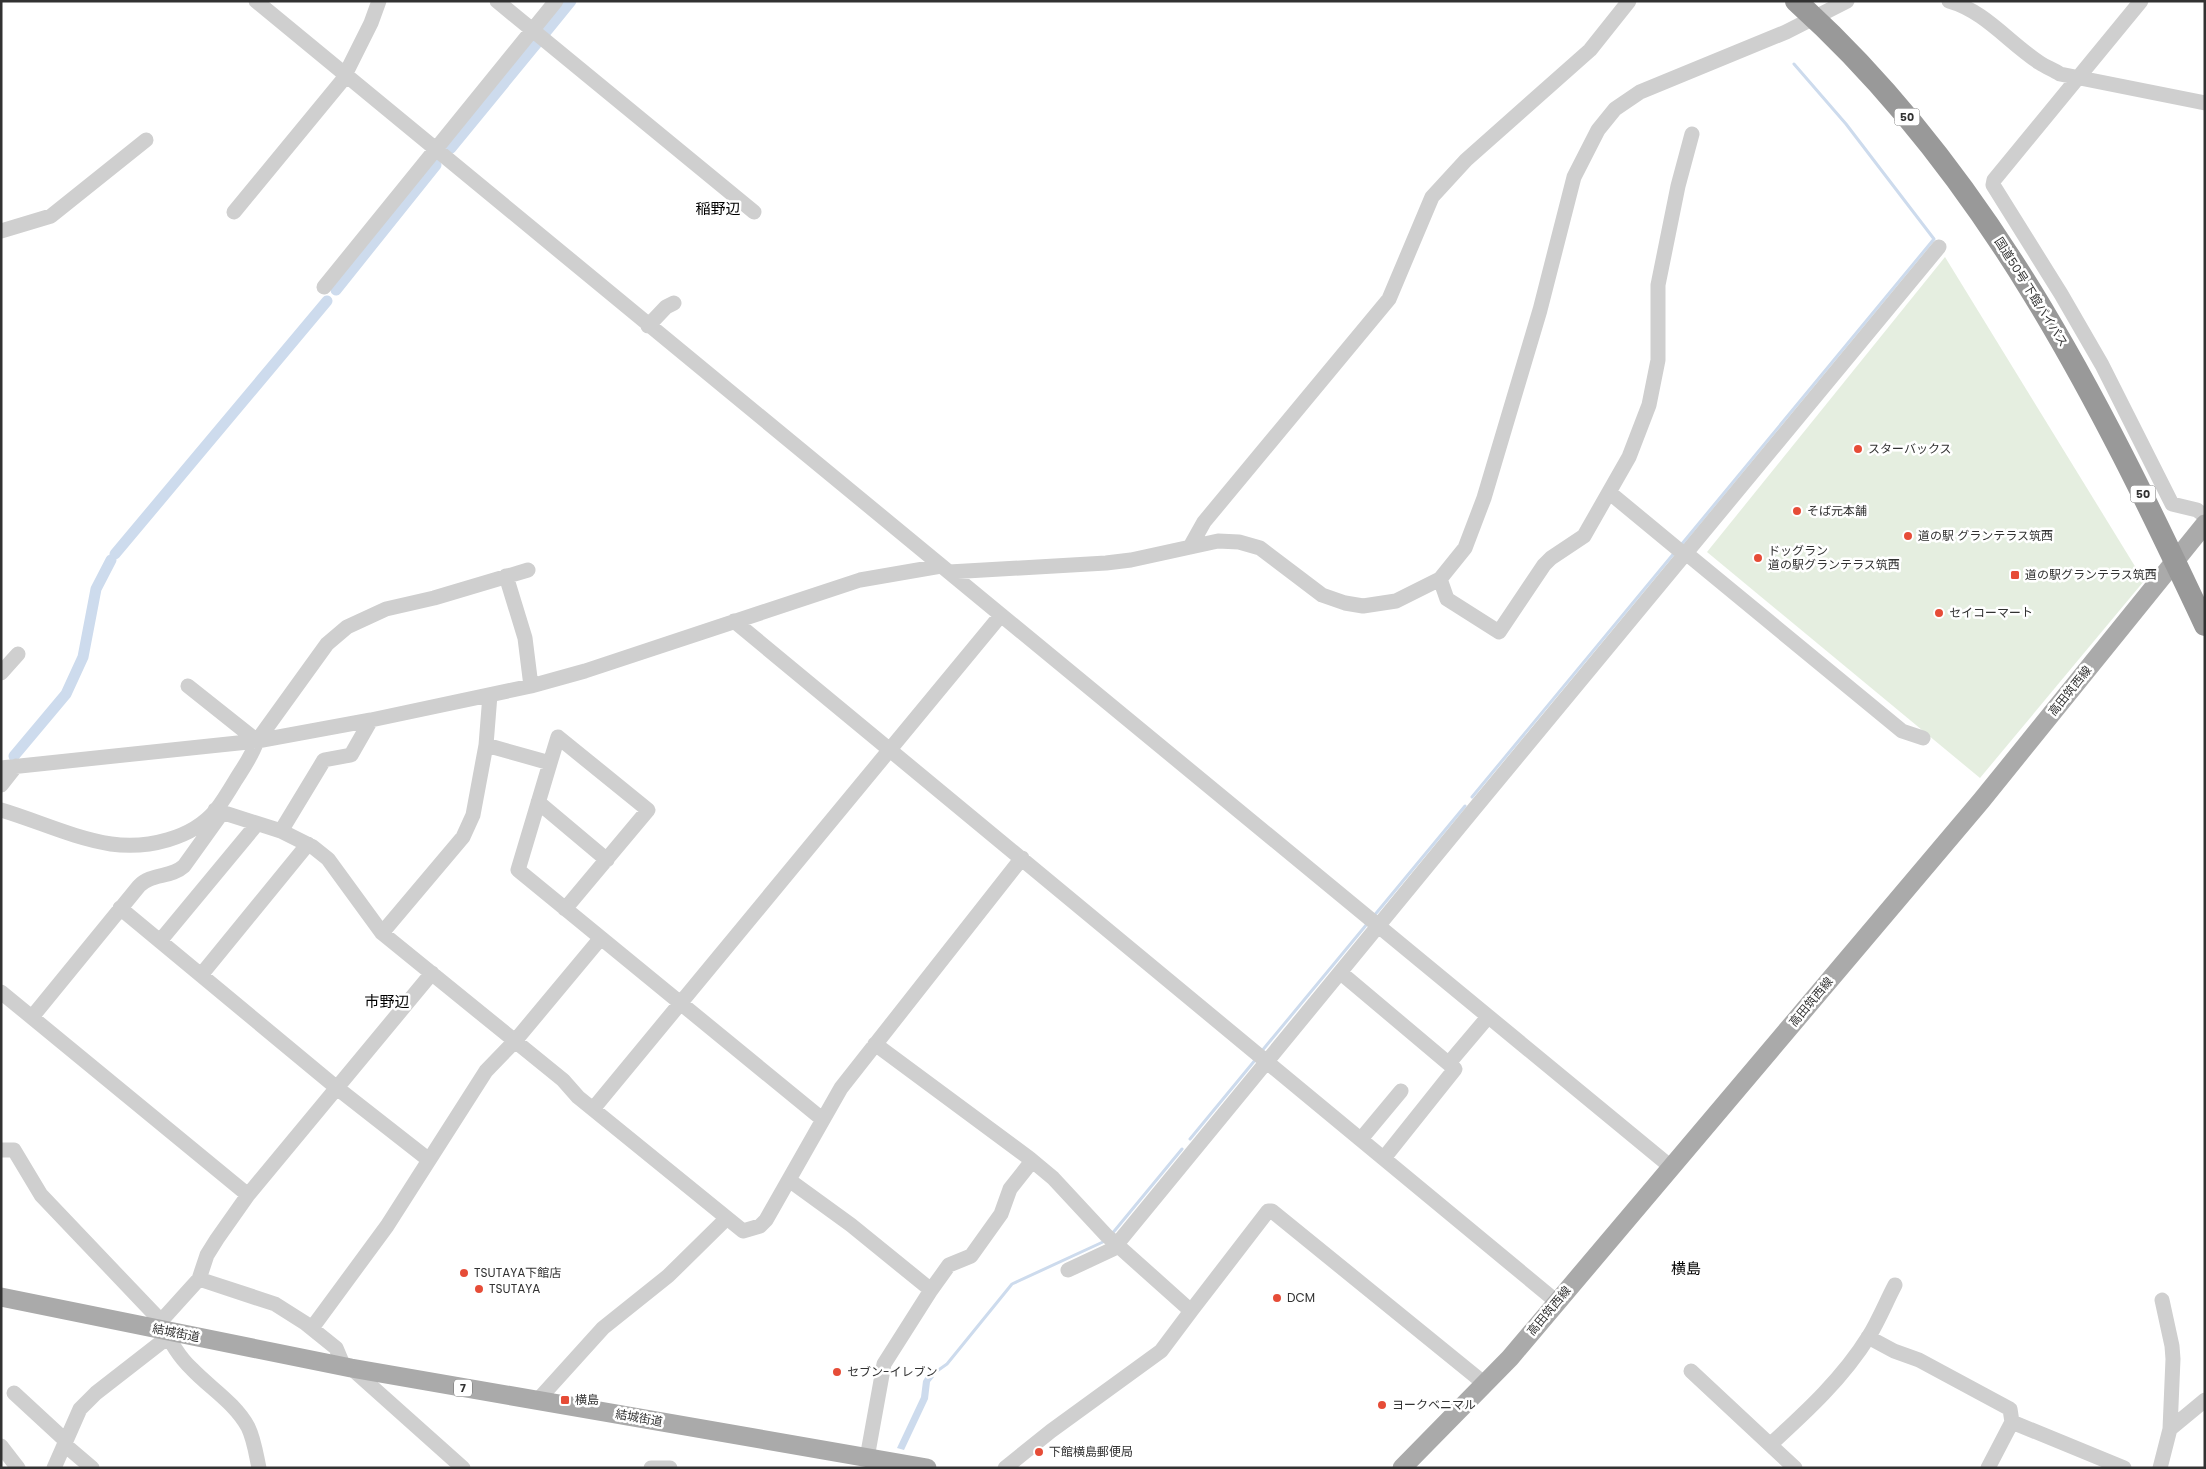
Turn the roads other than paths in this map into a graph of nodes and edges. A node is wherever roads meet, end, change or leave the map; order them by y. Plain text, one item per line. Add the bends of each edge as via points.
1 (256, 1) edge
2 (379, 1) edge
3 (496, 1) edge
4 (556, 1) edge
5 (1629, 1) edge
6 (1796, 1) edge
7 (1847, 1) edge
8 (1949, 1) edge
9 (2142, 1) edge
10 (1815, 19) junction
11 (532, 31) junction
12 (346, 75) junction
13 (2078, 78) junction
14 (2205, 103) edge
15 (1692, 134) dead end
16 (146, 140) dead end
17 (435, 150) junction
18 (234, 212) dead end
19 (754, 212) dead end
20 (1, 231) edge
21 (1939, 247) dead end
22 (324, 287) dead end
23 (674, 303) dead end
24 (648, 326) junction
25 (1610, 493) junction
26 (2205, 516) edge
27 (2205, 524) edge
28 (1190, 546) junction
29 (1682, 552) junction
30 (2175, 561) junction
31 (945, 569) junction
32 (528, 570) dead end
33 (506, 576) junction
34 (1440, 579) junction
35 (1001, 615) junction
36 (734, 621) junction
37 (2205, 624) edge
38 (18, 654) dead end
39 (1, 673) edge
40 (188, 686) dead end
41 (531, 686) junction
42 (490, 695) junction
43 (371, 720) junction
44 (1923, 738) dead end
45 (257, 741) junction
46 (486, 745) junction
47 (888, 750) junction
48 (550, 764) junction
49 (8, 767) edge
50 (1, 785) edge
51 (538, 802) junction
52 (1, 810) edge
53 (219, 812) junction
54 (257, 824) junction
55 (281, 831) junction
56 (308, 844) junction
57 (1022, 858) junction
58 (607, 860) junction
59 (120, 908) junction
60 (565, 909) junction
61 (1373, 923) junction
62 (382, 933) junction
63 (600, 939) junction
64 (160, 941) junction
65 (432, 973) junction
66 (1340, 973) junction
67 (201, 975) junction
68 (1, 992) edge
69 (679, 1004) junction
70 (32, 1016) junction
71 (1488, 1017) junction
72 (515, 1041) junction
73 (875, 1044) junction
74 (1266, 1062) junction
75 (1449, 1063) junction
76 (337, 1088) junction
77 (1401, 1091) dead end
78 (593, 1109) junction
79 (822, 1119) junction
80 (1361, 1139) junction
81 (1, 1150) edge
82 (1384, 1158) junction
83 (429, 1160) junction
84 (1032, 1161) junction
85 (1670, 1167) junction
86 (790, 1180) junction
87 (248, 1195) junction
88 (727, 1218) junction
89 (1112, 1240) junction
90 (1068, 1270) dead end
91 (199, 1278) junction
92 (1895, 1285) dead end
93 (931, 1290) junction
94 (1, 1297) edge
95 (2162, 1300) dead end
96 (1557, 1302) junction
97 (1190, 1311) junction
98 (312, 1328) junction
99 (165, 1330) junction
100 (1868, 1337) junction
101 (348, 1367) junction
102 (1691, 1371) dead end
103 (1485, 1384) junction
104 (14, 1394) dead end
105 (537, 1400) junction
106 (2205, 1400) edge
107 (2012, 1422) junction
108 (2170, 1429) junction
109 (65, 1443) junction
110 (1771, 1444) junction
111 (1, 1446) edge
112 (867, 1458) junction
113 (18, 1468) edge
114 (54, 1468) edge
115 (92, 1468) edge
116 (258, 1468) edge
117 (463, 1468) edge
118 (651, 1468) edge
119 (670, 1468) edge
120 (927, 1468) edge
121 (1005, 1468) edge
122 (1402, 1468) edge
123 (1795, 1468) edge
124 (1988, 1468) edge
125 (2124, 1468) edge
126 (2160, 1468) edge

1 - 12 street
2 - 12 street
3 - 11 street
4 - 11 street
5 - 28 street via 1590,50 1466,160 1432,197 1389,299 1204,522
6 - 10 highway, 国道50号 下館バイパス / 50
7 - 10 street
8 - 13 street via 1980,16 2039,62 2060,74
9 - 13 street
10 - 30 highway, 国道50号 下館バイパス / 50 via 1896,105 1982,213 2073,360 2123,453
10 - 34 street via 1640,92 1615,109 1598,130 1574,177 1540,310 1484,498 1465,548
11 - 17 street
11 - 19 street
12 - 17 street
12 - 18 street
13 - 14 street
13 - 26 street via 1993,185 2102,365 2172,504 2197,510
15 - 25 street via 1658,285 1658,360 1649,405 1629,457
16 - 20 street via 52,216
17 - 22 street
17 - 24 street
21 - 29 street
23 - 24 street
24 - 31 street
25 - 29 street
25 - 34 street via 1584,536 1544,565 1499,632 1447,599
27 - 30 main road, 高田筑西線
28 - 31 street via 1131,560
28 - 34 street via 1218,541 1248,543 1269,553 1322,595 1363,606 1396,601
29 - 44 street via 1902,731
29 - 61 street via 1475,808
30 - 37 highway, 国道50号 下館バイパス / 50
30 - 85 main road, 高田筑西線 via 1981,800
31 - 35 street
31 - 36 street via 860,580
32 - 33 street
33 - 41 street via 525,638
33 - 45 street via 386,609 347,627 327,644
35 - 47 street
35 - 61 street
36 - 41 street
36 - 47 street
38 - 39 street
40 - 45 street
41 - 42 street
42 - 43 street
42 - 46 street
43 - 45 street
43 - 55 street via 351,755 324,760
45 - 49 street
45 - 53 street via 252,756
46 - 48 street
46 - 62 street via 472,815 463,836
47 - 57 street
47 - 69 street
48 - 51 street
48 - 58 street via 558,737 648,810
49 - 50 street
51 - 58 street
51 - 60 street via 518,870
52 - 53 street via 70,834 128,846 180,836
53 - 54 street
53 - 59 street via 184,866 176,873 142,883
54 - 55 street
54 - 64 street
55 - 56 street
56 - 62 street via 328,859
56 - 67 street
57 - 73 street
57 - 74 street
58 - 60 street
59 - 64 street
59 - 70 street
60 - 63 street
61 - 66 street
61 - 71 street
62 - 65 street
63 - 69 street
63 - 72 street
64 - 67 street
65 - 72 street
65 - 76 street
66 - 74 street
66 - 75 street
67 - 76 street
68 - 70 street
69 - 78 street
69 - 79 street
70 - 87 street
71 - 75 street
71 - 85 street
72 - 78 street
72 - 83 street via 486,1071
73 - 79 street
73 - 84 street
74 - 80 street
74 - 89 street
75 - 82 street via 1454,1072
76 - 83 street
76 - 87 street
77 - 80 street
78 - 88 street
79 - 86 street
80 - 82 street
81 - 99 street via 14,1150 41,1195
82 - 96 street
83 - 98 street via 387,1226
84 - 89 street via 1053,1178
84 - 93 street via 1010,1189 1000,1214 971,1256 949,1265
85 - 96 main road, 高田筑西線
86 - 88 street via 760,1226 743,1231
86 - 93 street
87 - 91 street via 207,1255
88 - 105 street via 668,1276 603,1328
89 - 90 street via 1113,1249
89 - 97 street
91 - 98 street via 275,1304
91 - 99 street
92 - 100 street
93 - 112 street via 884,1364
94 - 99 main road, 結城街道 / 7
95 - 108 street via 2172,1346
96 - 103 main road, 高田筑西線
97 - 103 street via 1272,1211
97 - 121 street via 1161,1351
98 - 101 street via 336,1348
99 - 101 main road, 結城街道 / 7
99 - 109 street via 80,1408
99 - 116 street via 191,1369 226,1399 248,1427
100 - 107 street via 1919,1360 2010,1409
100 - 110 street via 1818,1400
101 - 105 main road, 結城街道 / 7
101 - 117 street
102 - 110 street
103 - 122 main road, 高田筑西線
104 - 109 street
105 - 112 main road, 結城街道 / 7
106 - 108 street
107 - 124 street
107 - 125 street
108 - 126 street
109 - 114 street
109 - 115 street
110 - 123 street
111 - 113 street
112 - 120 main road, 結城街道 / 7
118 - 119 street

